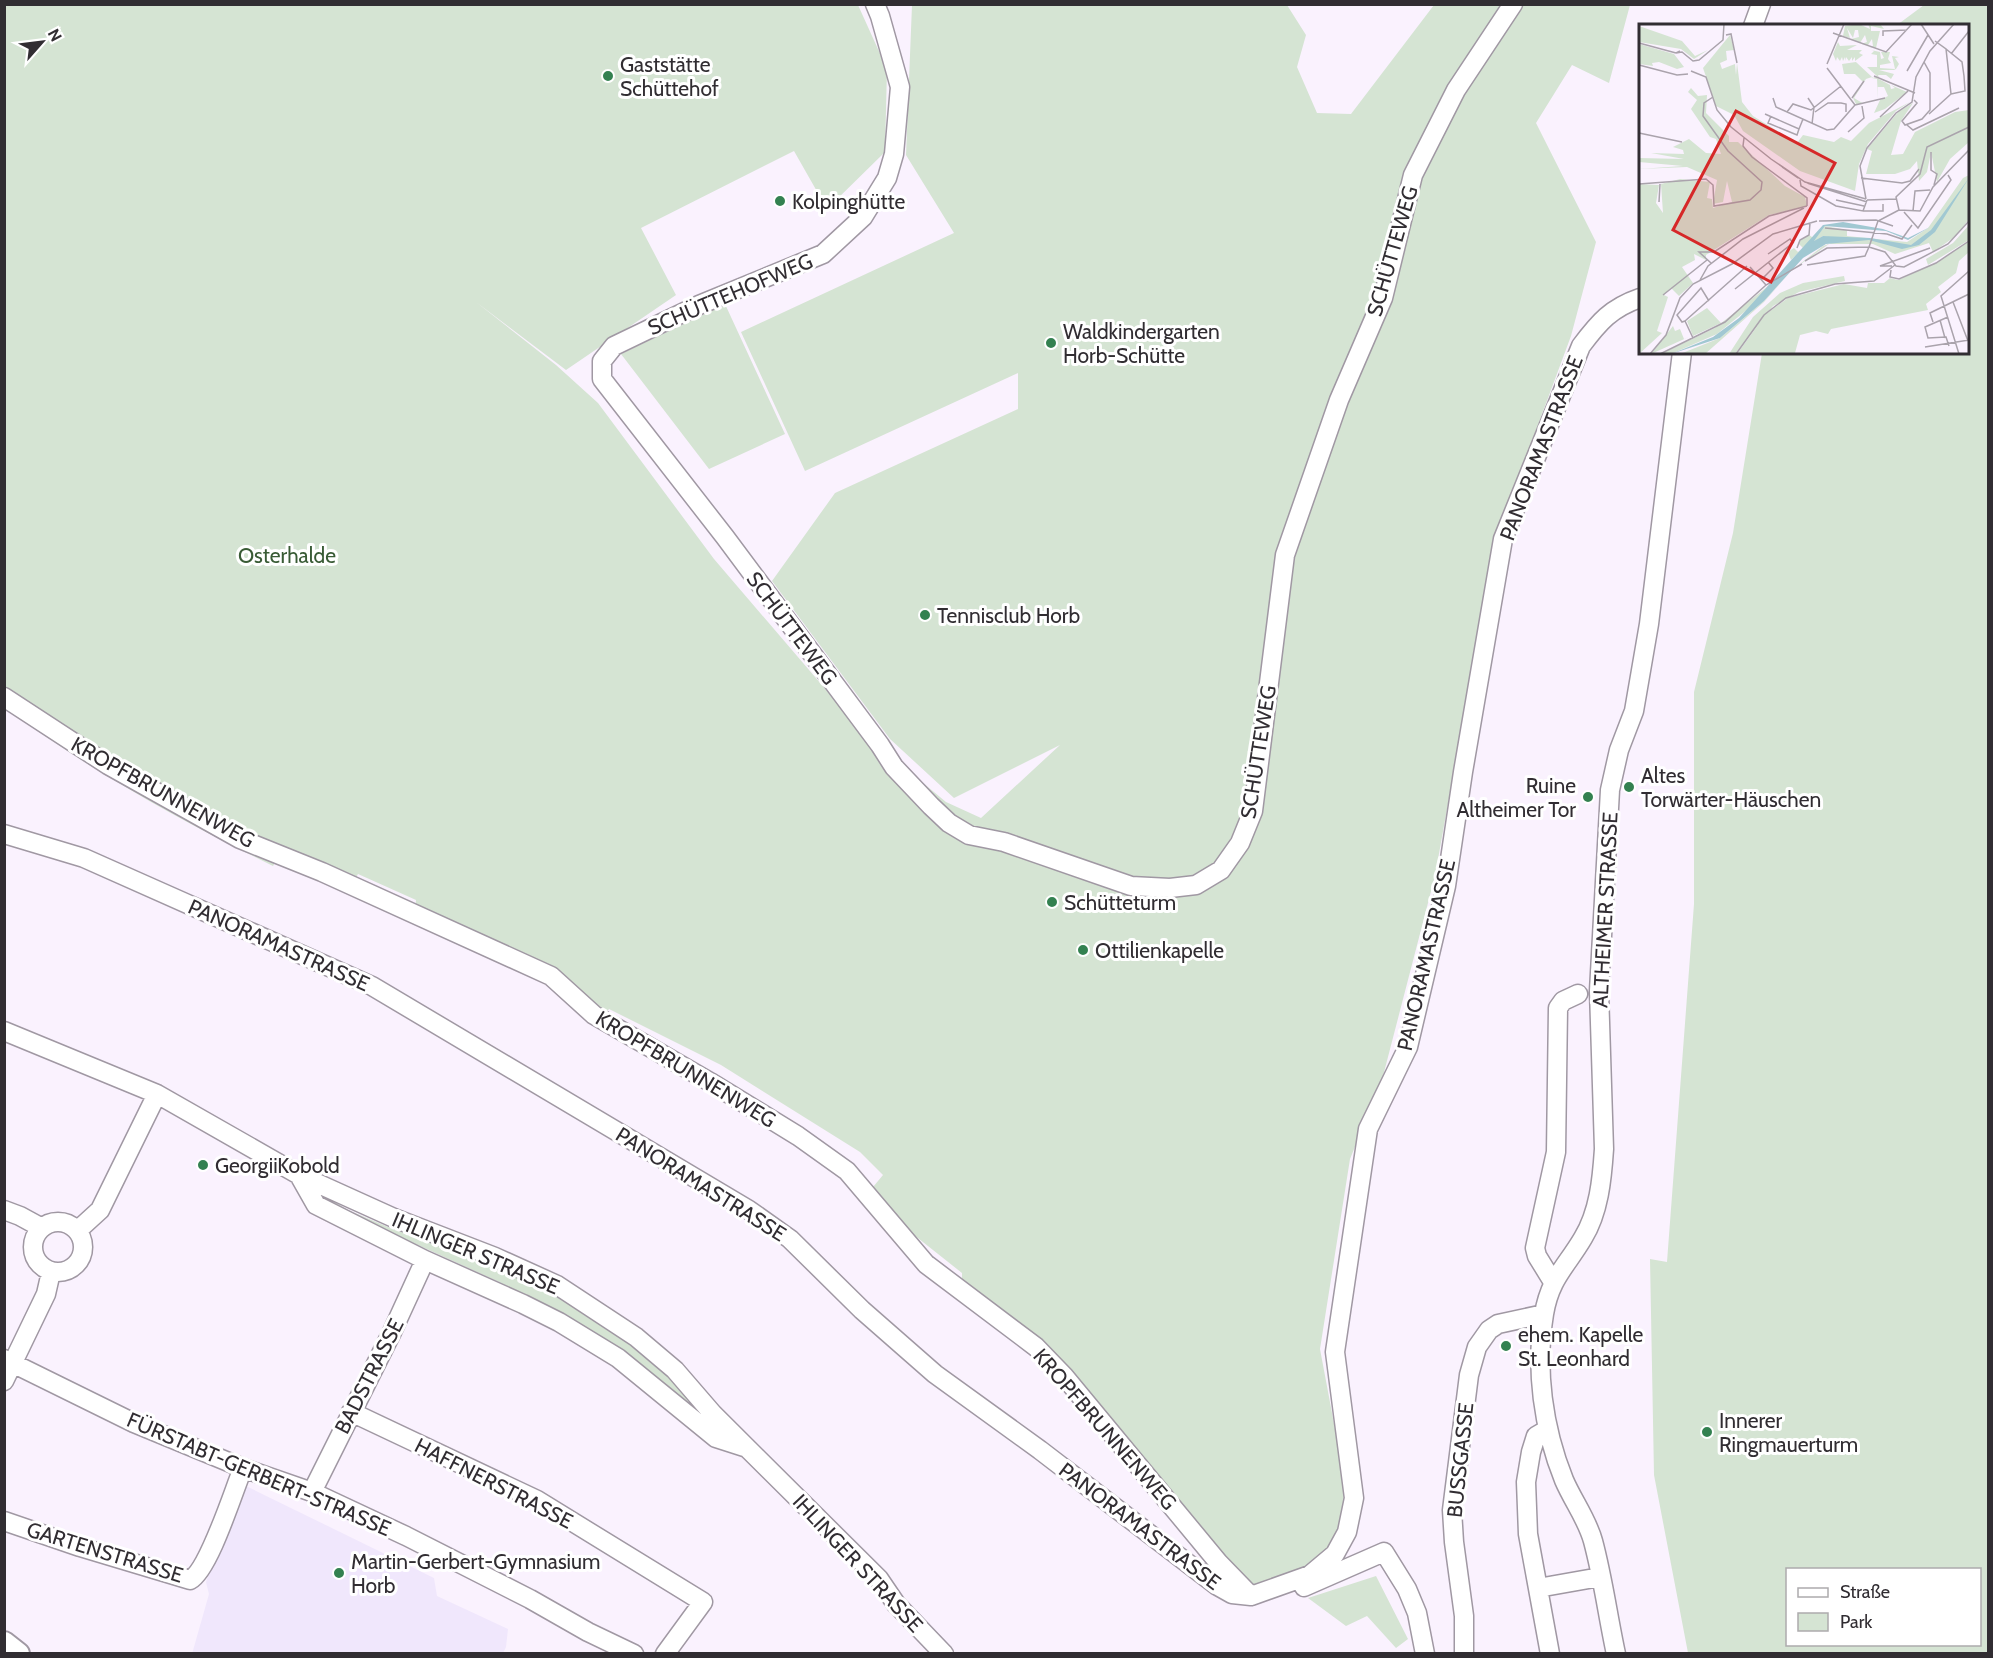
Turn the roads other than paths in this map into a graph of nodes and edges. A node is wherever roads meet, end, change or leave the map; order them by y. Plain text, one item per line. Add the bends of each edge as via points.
1 (875, 4) edge
2 (1514, 4) edge
3 (1761, 4) edge
4 (1754, 24) edge
5 (1639, 299) edge
6 (1682, 354) edge
7 (602, 379) joint
8 (4, 697) edge
9 (4, 834) edge
10 (1578, 994) dead end
11 (4, 1031) edge
12 (157, 1094) junction
13 (299, 1175) junction
14 (4, 1210) edge
15 (42, 1228) junction
16 (77, 1231) junction
17 (425, 1260) junction
18 (51, 1272) junction
19 (1553, 1282) junction
20 (1544, 1314) junction
21 (8, 1360) edge
22 (4, 1381) edge
23 (351, 1412) junction
24 (1548, 1429) junction
25 (746, 1447) junction
26 (243, 1468) junction
27 (312, 1492) junction
28 (4, 1521) edge
29 (1600, 1577) junction
30 (1277, 1586) junction
31 (1538, 1588) junction
32 (1251, 1596) junction
33 (4, 1644) edge
34 (18, 1653) edge
35 (634, 1653) edge
36 (665, 1653) edge
37 (944, 1653) edge
38 (1425, 1653) edge
39 (1464, 1653) edge
40 (1550, 1653) edge
41 (1616, 1653) edge

1 - 7 street, SCHÜTTEHOFWEG via 900,87 894,154 887,178 863,217 823,254 699,305 614,346 602,361
2 - 7 street, SCHÜTTEWEG via 1456,90 1413,175 1383,298 1339,400 1285,555 1253,811 1240,843 1221,870 1196,885 1131,886 1004,842 969,835 949,823 894,767 725,537
3 - 4 street
5 - 30 street, PANORAMASTRASSE via 1600,320 1581,346 1503,539 1446,886 1408,1047 1368,1129 1335,1352 1354,1497 1347,1532 1335,1554 1310,1575
6 - 19 street, ALTHEIMER STRASSE via 1649,624 1634,711 1619,750 1610,790 1599,991 1603,1174 1584,1236
8 - 32 street, KROPFBRUNNENWEG via 108,765 240,839 550,976 594,1015 798,1136 847,1171 926,1264 1036,1347 1064,1376 1218,1562
9 - 32 street, PANORAMASTRASSE via 84,858 372,986 749,1210 790,1239 935,1374 1216,1585 1232,1594
10 - 19 street, ALTHEIMER STRASSE via 1558,1008 1556,1152 1536,1239 1537,1256
11 - 12 street, IHLINGER STRASSE
12 - 13 street, IHLINGER STRASSE
12 - 16 street via 100,1210
13 - 17 street, IHLINGER STRASSE via 316,1205
13 - 25 street, IHLINGER STRASSE via 556,1285 636,1337 675,1370
14 - 15 street
15 - 16 street via 60,1222
15 - 18 street via 33,1249 39,1263
16 - 18 street via 83,1246 79,1262 66,1272
17 - 23 street, BADSTRASSE
17 - 25 street, IHLINGER STRASSE via 559,1322 618,1358 716,1438
18 - 21 street via 46,1294
19 - 20 street, ALTHEIMER STRASSE
20 - 24 street, ALTHEIMER STRASSE via 1542,1397
20 - 39 street, BUSSGASSE via 1498,1324 1489,1330 1477,1347 1468,1375 1452,1510 1464,1616
21 - 22 street
21 - 26 street, FÜRSTABT-GERBERT-STRASSE via 134,1423
23 - 27 street, BADSTRASSE
23 - 36 street, HAFFNERSTRASSE via 537,1500 703,1602
24 - 29 street, ALTHEIMER STRASSE via 1563,1477 1587,1523
24 - 31 street via 1536,1436 1526,1482 1528,1534
25 - 37 street, IHLINGER STRASSE via 879,1579 896,1604
26 - 27 street, FÜRSTABT-GERBERT-STRASSE
26 - 28 street, GARTENSTRASSE via 206,1561 189,1580
27 - 35 street, FÜRSTABT-GERBERT-STRASSE via 467,1566
29 - 31 street
29 - 41 street, ALTHEIMER STRASSE
30 - 32 street, PANORAMASTRASSE
30 - 38 street via 1292,1592 1384,1552 1418,1613
31 - 40 street
33 - 34 main road

